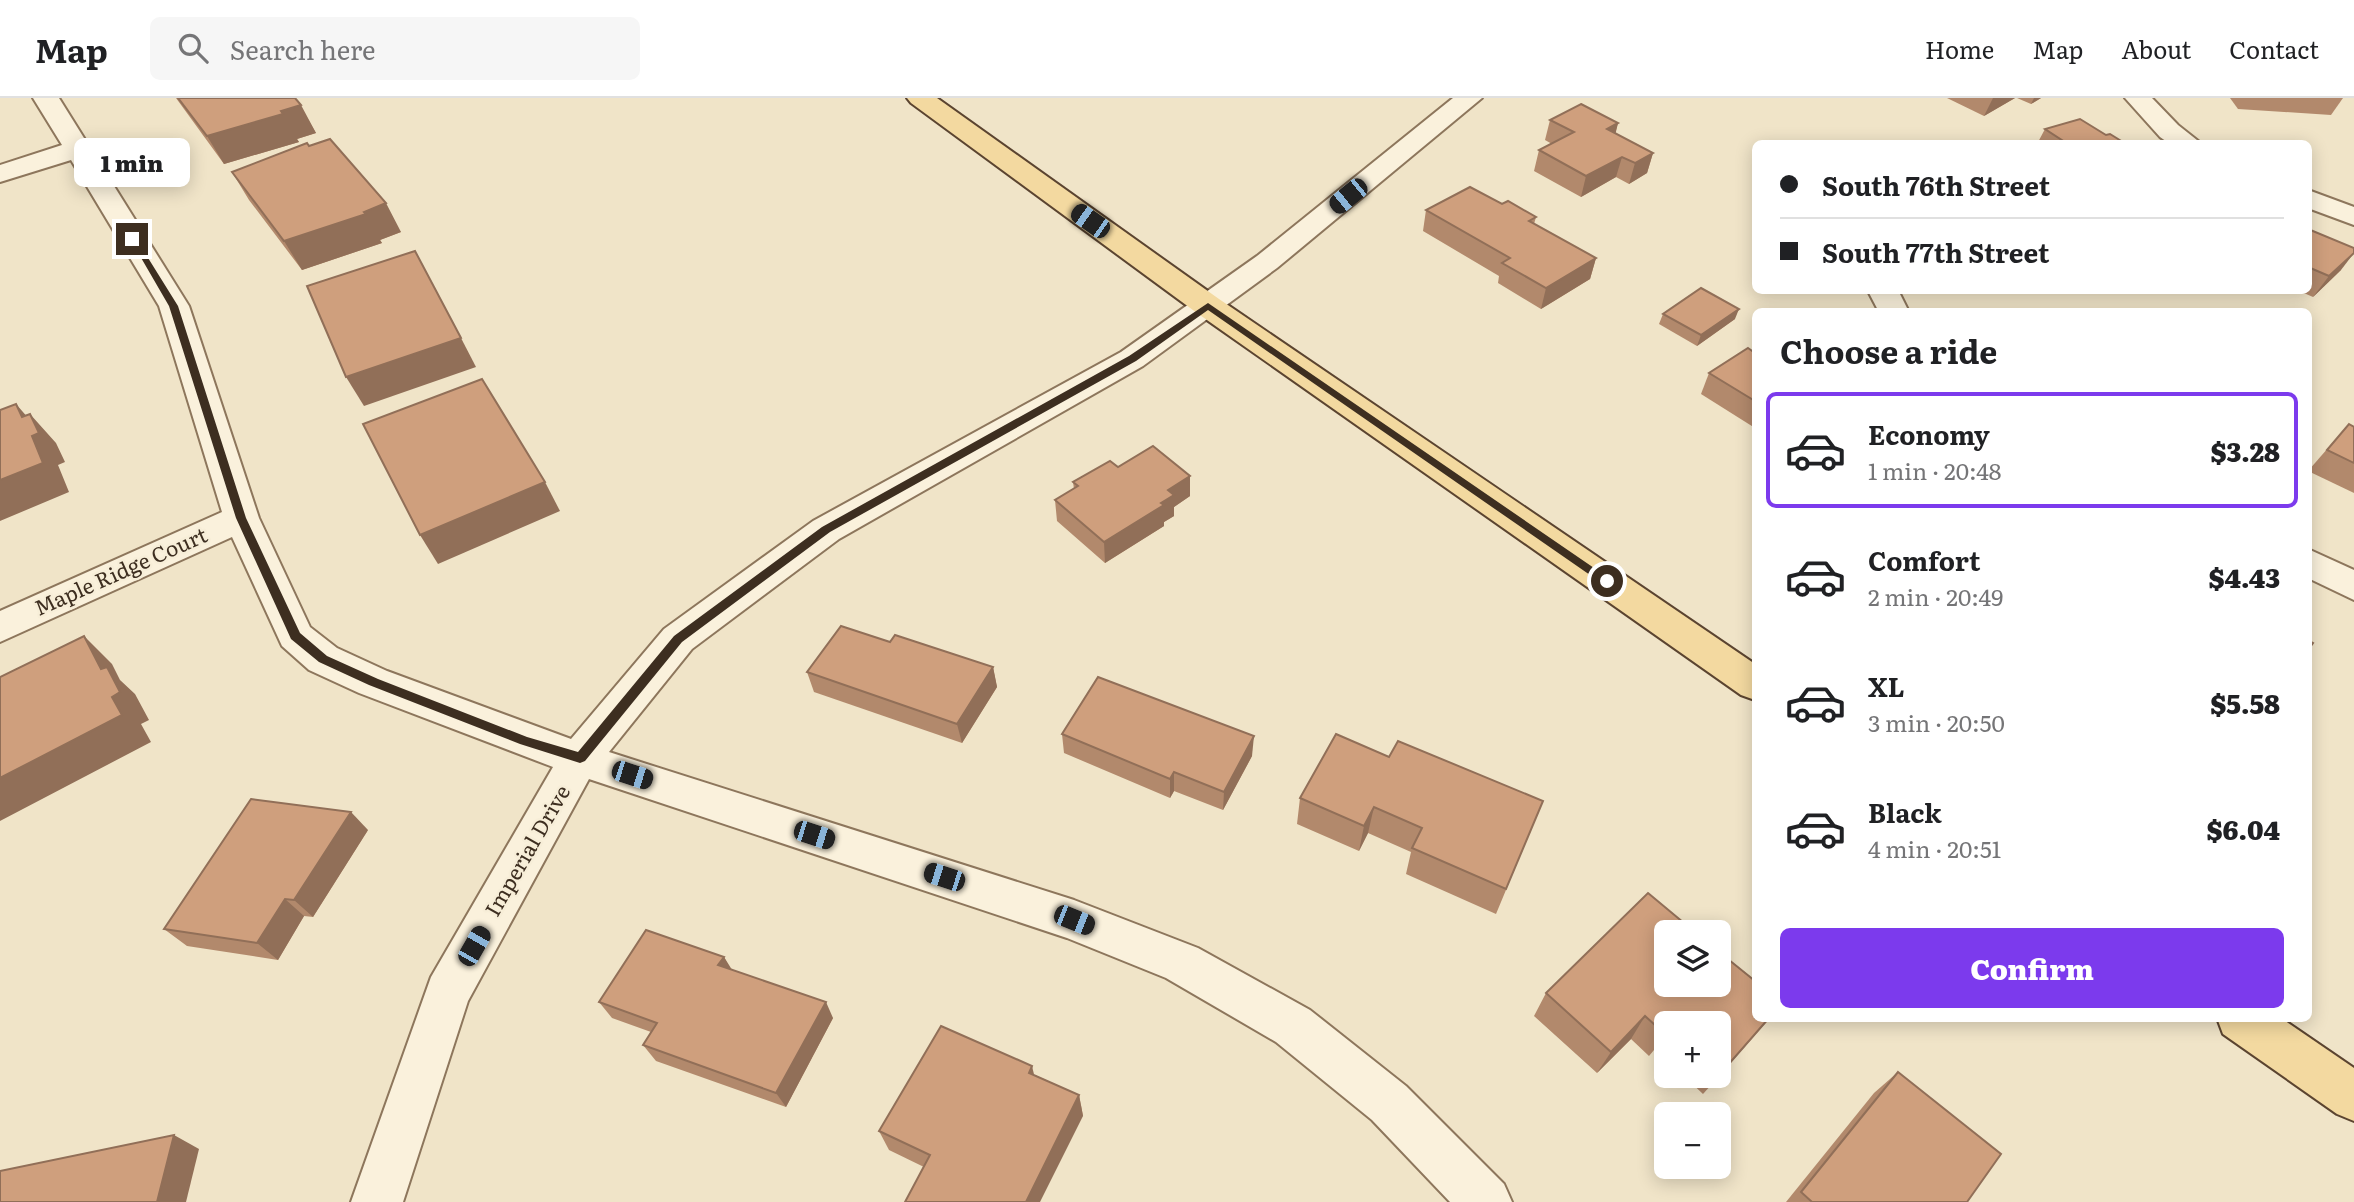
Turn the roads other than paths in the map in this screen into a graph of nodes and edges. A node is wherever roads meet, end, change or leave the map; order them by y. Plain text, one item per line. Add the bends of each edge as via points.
1 (46, 98) edge
2 (920, 98) edge
3 (1469, 98) edge
4 (2138, 98) edge
5 (2183, 140) edge
6 (78, 149) junction
7 (0, 174) edge
8 (2312, 200) edge
9 (2354, 217) edge
10 (1208, 306) junction
11 (241, 518) junction
12 (2312, 564) edge
13 (2354, 586) edge
14 (0, 627) edge
15 (1752, 682) edge
16 (580, 758) junction
17 (2247, 1022) edge
18 (2354, 1097) edge
19 (377, 1202) edge
20 (1486, 1202) edge

1 - 6 street
2 - 10 main road
3 - 10 street, Imperial Drive
4 - 5 street
6 - 7 street
6 - 11 street via 174,306
8 - 9 street
10 - 15 main road
10 - 16 street, Imperial Drive via 1132,359 826,530 678,639
11 - 14 street, Maple Ridge Court
11 - 16 street via 295,636 323,659 524,741
12 - 13 street
16 - 19 street, Imperial Drive via 447,993
16 - 20 street via 1074,920 1182,964 1293,1026 1389,1103
17 - 18 main road

